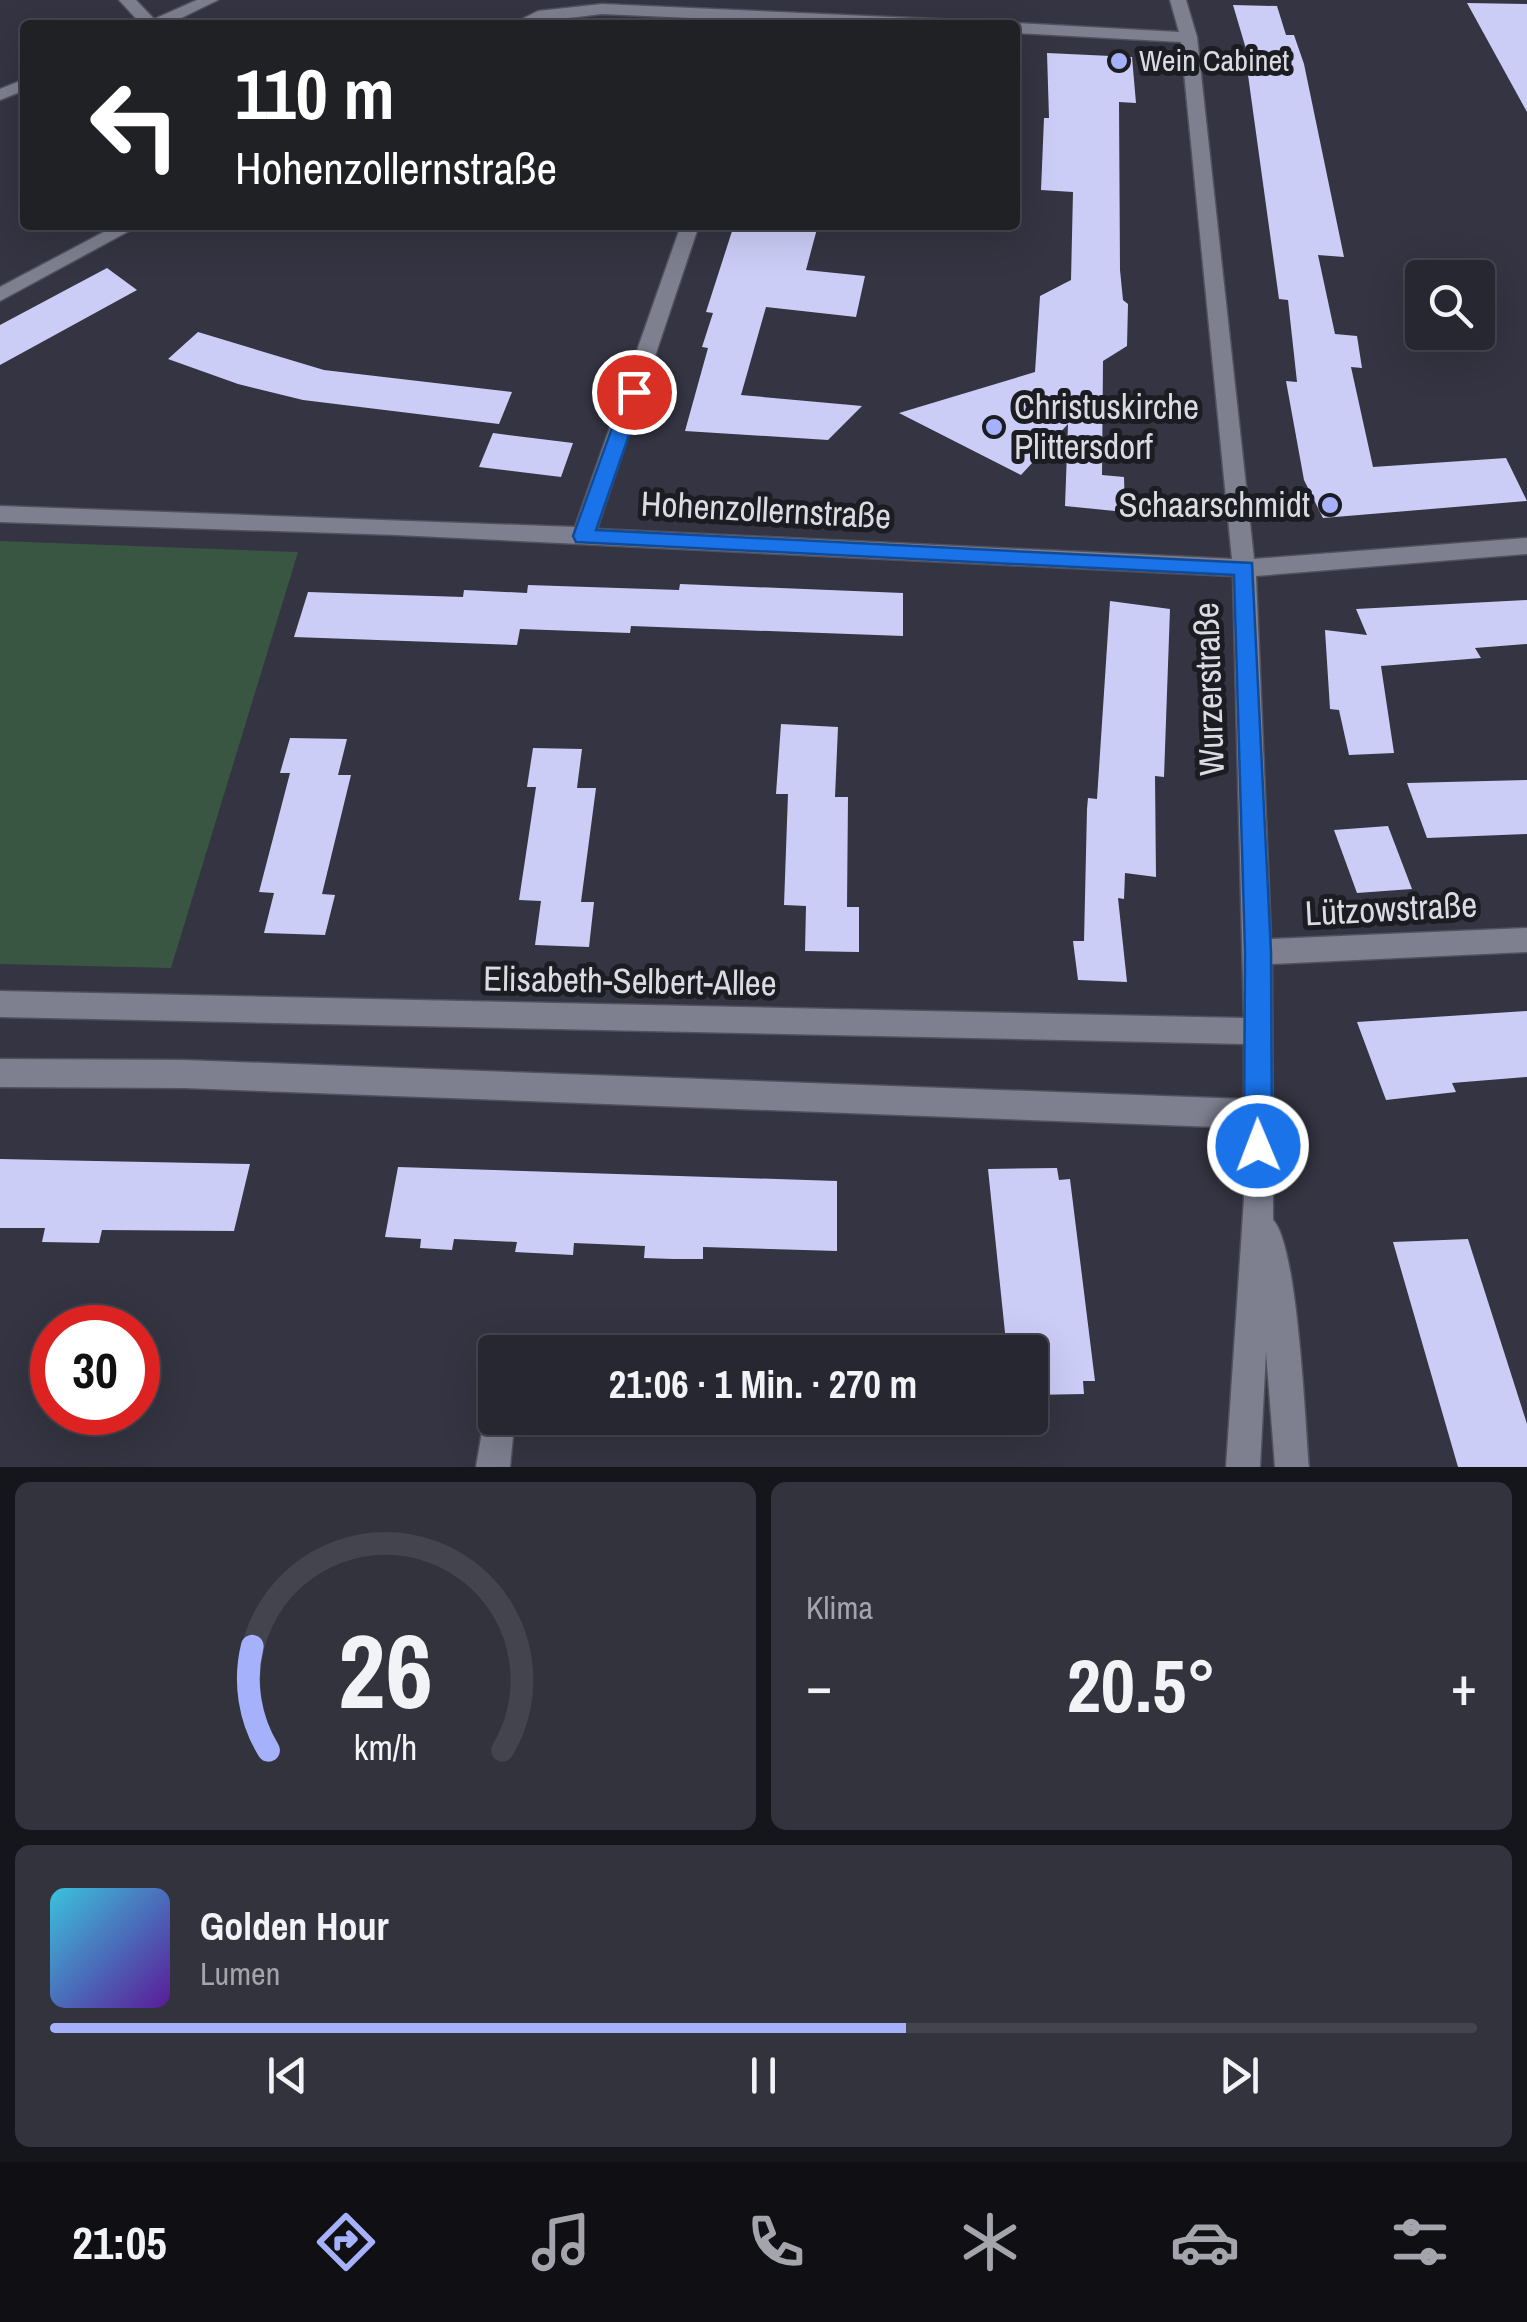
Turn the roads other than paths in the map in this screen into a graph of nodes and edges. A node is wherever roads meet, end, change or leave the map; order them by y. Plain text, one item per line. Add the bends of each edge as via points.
1 (128, 0) edge
2 (210, 0) edge
3 (1178, 0) edge
4 (147, 20) edge
5 (164, 20) edge
6 (529, 20) edge
7 (757, 20) edge
8 (1020, 28) edge
9 (1189, 37) junction
10 (122, 230) edge
11 (688, 230) edge
12 (0, 295) edge
13 (0, 514) edge
14 (583, 536) junction
15 (1527, 546) edge
16 (1244, 568) junction
17 (1527, 940) edge
18 (1258, 952) junction
19 (0, 1004) edge
20 (1258, 1031) junction
21 (0, 1073) edge
22 (1257, 1114) junction
23 (1260, 1198) junction
24 (496, 1435) edge
25 (492, 1467) edge
26 (1243, 1467) edge
27 (1292, 1467) edge

1 - 4 street
2 - 5 street
3 - 9 street, Wurzerstraße
6 - 7 street via 602,8
8 - 9 street
9 - 16 street, Wurzerstraße
10 - 12 street
11 - 14 street
13 - 14 street, Hohenzollernstraße
14 - 16 street, Hohenzollernstraße
15 - 16 street, Hohenzollernstraße
16 - 18 street, Wurzerstraße
17 - 18 street, Lützowstraße
18 - 20 street, Wurzerstraße
19 - 20 street, Elisabeth-Selbert-Allee
20 - 22 street, Wurzerstraße
21 - 22 street
22 - 23 street, Wurzerstraße
23 - 26 street, Wurzerstraße
23 - 27 street, Wurzerstraße via 1277,1287
24 - 25 street

